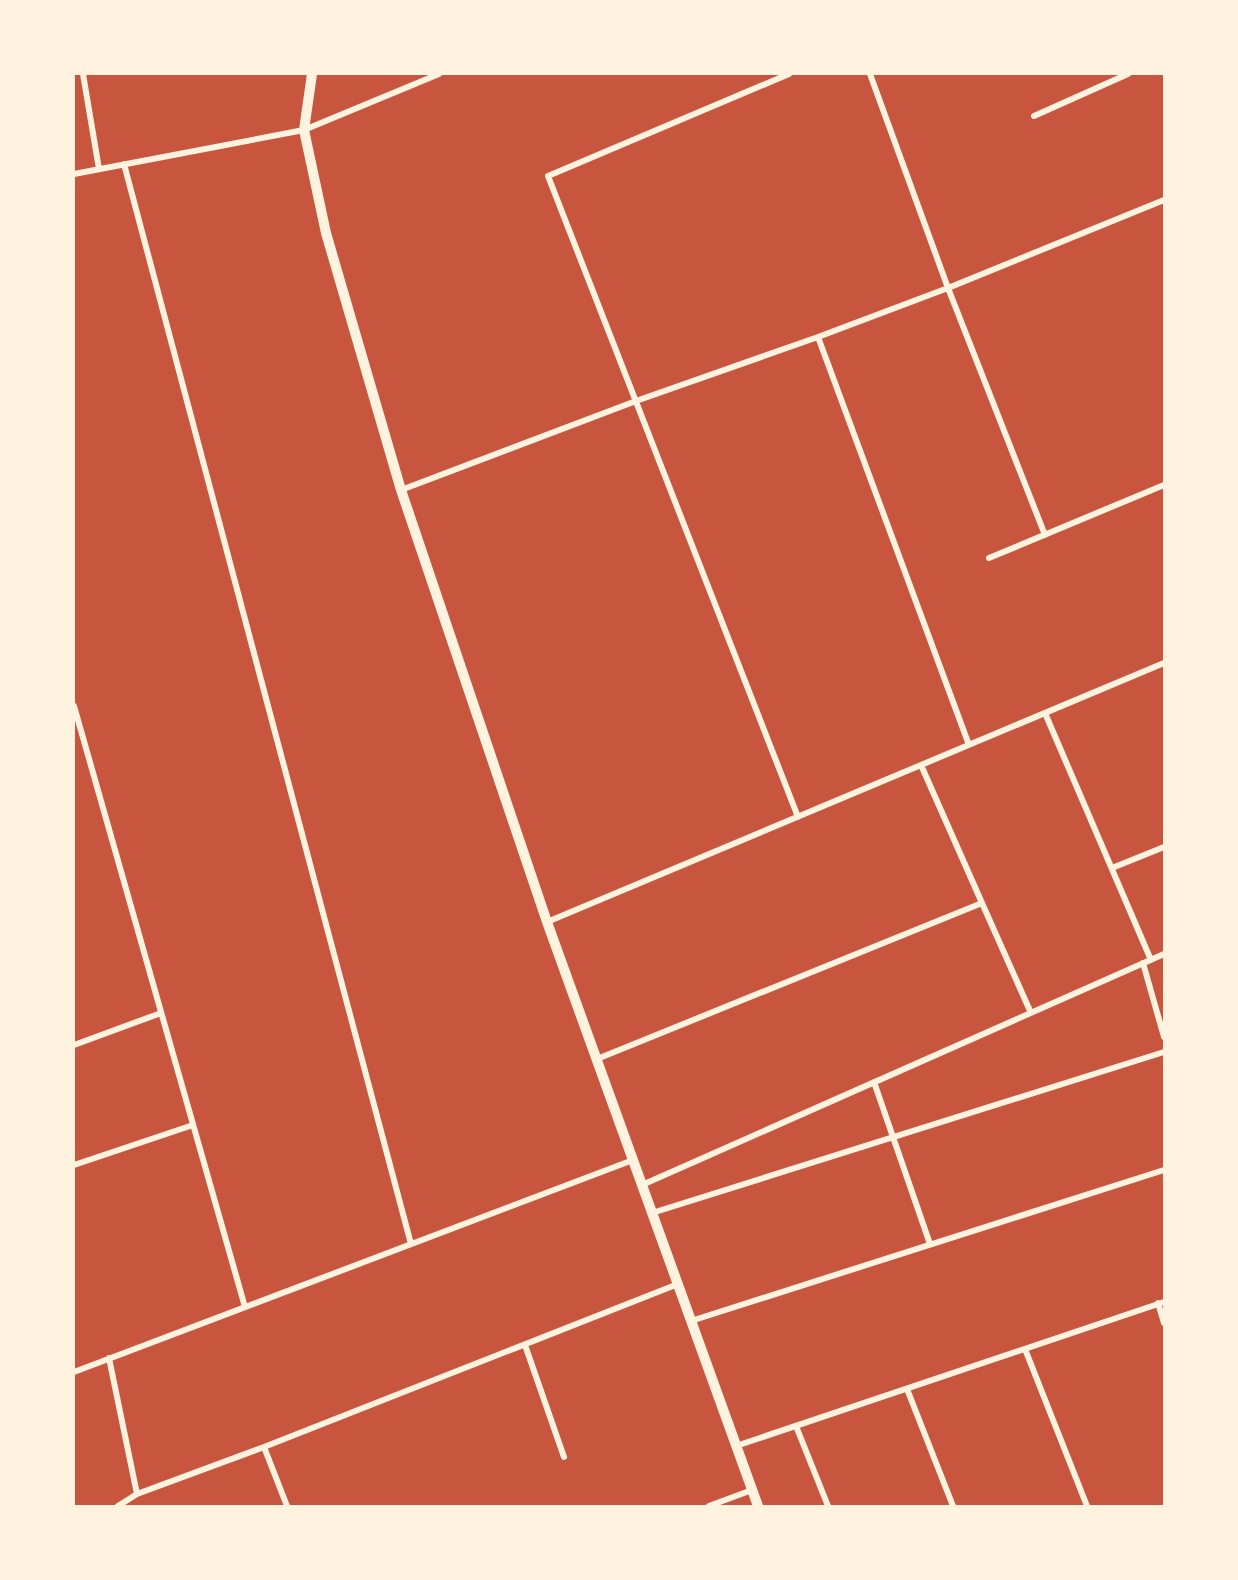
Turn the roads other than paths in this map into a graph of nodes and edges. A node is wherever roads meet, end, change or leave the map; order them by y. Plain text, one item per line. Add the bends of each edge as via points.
1 (83, 74) edge
2 (312, 74) edge
3 (439, 74) edge
4 (789, 74) edge
5 (870, 74) edge
6 (1128, 74) edge
7 (1034, 116) dead end
8 (304, 130) junction
9 (124, 164) junction
10 (99, 169) junction
11 (74, 174) edge
12 (1164, 200) edge
13 (948, 288) junction
14 (818, 337) junction
15 (636, 401) junction
16 (1164, 485) edge
17 (401, 490) junction
18 (1045, 535) junction
19 (989, 558) dead end
20 (1164, 663) edge
21 (74, 706) edge
22 (1045, 713) junction
23 (969, 745) junction
24 (921, 765) junction
25 (798, 817) junction
26 (1164, 847) edge
27 (1112, 868) junction
28 (982, 903) junction
29 (547, 922) junction
30 (1164, 954) edge
31 (1151, 960) junction
32 (1143, 963) junction
33 (161, 1013) junction
34 (1031, 1013) junction
35 (1164, 1037) edge
36 (74, 1046) edge
37 (1164, 1052) edge
38 (597, 1059) junction
39 (874, 1082) junction
40 (193, 1125) junction
41 (893, 1137) junction
42 (633, 1160) junction
43 (74, 1166) edge
44 (1164, 1170) edge
45 (642, 1185) junction
46 (652, 1213) junction
47 (411, 1244) junction
48 (930, 1244) junction
49 (678, 1284) junction
50 (1161, 1302) edge
51 (245, 1307) junction
52 (691, 1321) junction
53 (1164, 1323) edge
54 (525, 1345) junction
55 (1025, 1349) junction
56 (110, 1358) junction
57 (74, 1372) edge
58 (907, 1389) junction
59 (796, 1426) junction
60 (736, 1446) junction
61 (264, 1447) junction
62 (564, 1457) dead end
63 (752, 1490) junction
64 (137, 1494) junction
65 (118, 1506) edge
66 (287, 1506) edge
67 (709, 1506) edge
68 (758, 1506) edge
69 (828, 1506) edge
70 (953, 1506) edge
71 (1087, 1506) edge

1 - 10 street
2 - 8 street
3 - 8 street
4 - 15 street via 548,176
5 - 13 street
6 - 7 street
8 - 9 street
8 - 17 street via 326,233
9 - 10 street
9 - 47 street
10 - 11 street
12 - 13 street
13 - 14 street
13 - 18 street
14 - 15 street
14 - 23 street
15 - 17 street
15 - 25 street
16 - 18 street
17 - 29 street
18 - 19 street
20 - 22 street
21 - 33 street
22 - 23 street
22 - 27 street
23 - 24 street
24 - 25 street
24 - 28 street
25 - 29 street
26 - 27 street
27 - 31 street
28 - 34 street
28 - 38 street
29 - 38 street
30 - 31 street
31 - 32 street
32 - 34 street
32 - 35 street
33 - 36 street
33 - 40 street
34 - 39 street
37 - 41 street
38 - 42 street
39 - 41 street
39 - 45 street
40 - 43 street
40 - 51 street
41 - 46 street
41 - 48 street
42 - 45 street
42 - 47 street
44 - 48 street
45 - 46 street
46 - 49 street
47 - 51 street
48 - 52 street
49 - 52 street
49 - 54 street
50 - 53 street
50 - 55 street
51 - 56 street
52 - 60 street
54 - 61 street
54 - 62 street
55 - 58 street
55 - 71 street
56 - 57 street
56 - 64 street
58 - 59 street
58 - 70 street
59 - 60 street
59 - 69 street
60 - 63 street
61 - 64 street
61 - 66 street
63 - 67 street
63 - 68 street
64 - 65 street

